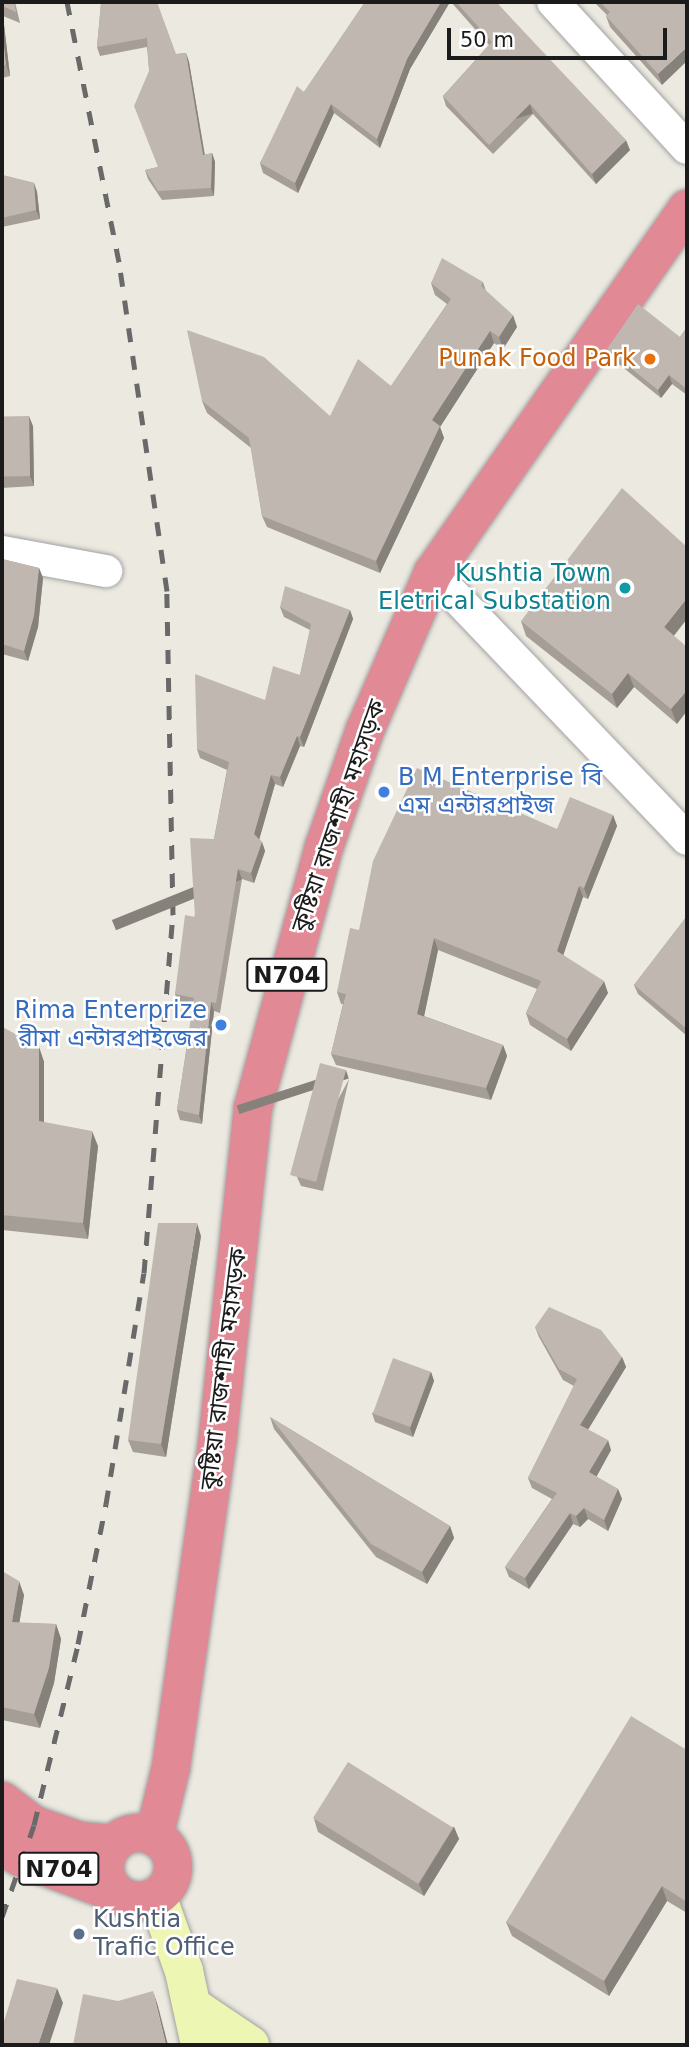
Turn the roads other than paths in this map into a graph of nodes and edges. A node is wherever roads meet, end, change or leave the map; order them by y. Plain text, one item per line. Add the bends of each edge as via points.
1 (553, 2) edge
2 (687, 148) edge
3 (687, 209) edge
4 (2, 552) edge
5 (106, 571) dead end
6 (433, 573) junction
7 (687, 839) edge
8 (2, 1801) edge
9 (154, 1837) junction
10 (114, 1844) junction
11 (2, 1846) edge
12 (116, 1893) junction
13 (157, 1896) junction
14 (192, 2006) junction
15 (200, 2045) edge
16 (250, 2045) edge

1 - 2 street
3 - 6 highway, কুষ্টিয়া রাজশাহী মহাসড়ক / N704
4 - 5 street
6 - 7 street
6 - 9 highway, কুষ্টিয়া রাজশাহী মহাসড়ক / N704 via 365,730 324,847 253,1108 218,1435 170,1767
8 - 10 highway, N704 via 34,1825 80,1841
9 - 10 highway via 133,1833
9 - 13 highway via 167,1849 173,1866 169,1883
10 - 12 highway via 105,1876
11 - 12 highway, N704
12 - 13 highway via 132,1901
13 - 14 main road
14 - 15 main road
14 - 16 main road

